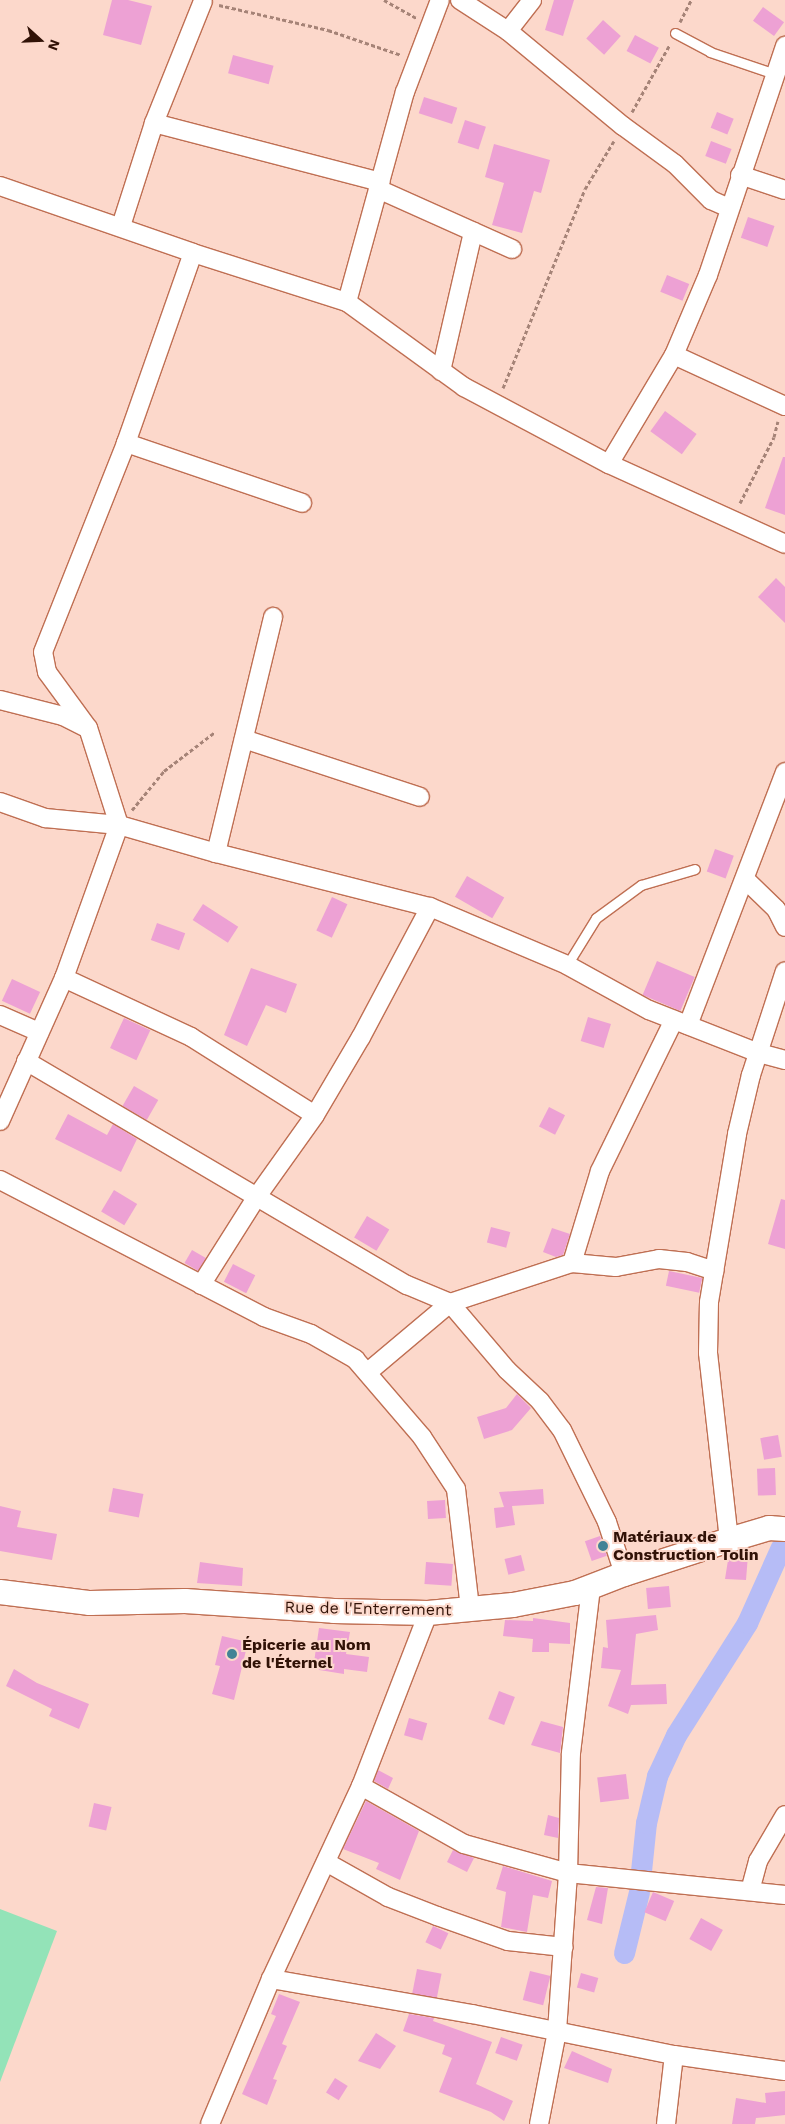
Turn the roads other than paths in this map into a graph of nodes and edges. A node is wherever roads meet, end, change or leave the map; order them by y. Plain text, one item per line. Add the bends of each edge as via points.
1 (440, 0) edge
2 (460, 0) edge
3 (532, 0) edge
4 (203, 1) edge
5 (508, 31) junction
6 (675, 33) road end
7 (785, 46) edge
8 (775, 74) junction
9 (154, 122) junction
10 (740, 175) junction
11 (0, 186) edge
12 (379, 186) junction
13 (785, 190) edge
14 (729, 208) junction
15 (121, 226) junction
16 (473, 232) junction
17 (512, 249) dead end
18 (193, 253) junction
19 (347, 302) junction
20 (674, 355) junction
21 (442, 370) junction
22 (784, 406) edge
23 (126, 443) junction
24 (610, 464) junction
25 (302, 504) dead end
26 (785, 544) edge
27 (273, 617) dead end
28 (0, 700) edge
29 (88, 728) junction
30 (244, 739) junction
31 (785, 772) edge
32 (420, 797) dead end
33 (0, 802) edge
34 (119, 825) junction
35 (216, 853) junction
36 (695, 869) dead end
37 (746, 880) junction
38 (430, 907) junction
39 (785, 927) edge
40 (567, 965) junction
41 (785, 971) edge
42 (64, 978) junction
43 (0, 1015) edge
44 (681, 1022) junction
45 (38, 1032) junction
46 (759, 1053) junction
47 (785, 1060) edge
48 (26, 1061) junction
49 (315, 1115) junction
50 (0, 1121) edge
51 (0, 1180) edge
52 (258, 1194) junction
53 (572, 1263) junction
54 (715, 1271) junction
55 (201, 1284) junction
56 (450, 1303) junction
57 (368, 1372) junction
58 (785, 1529) edge
59 (729, 1540) junction
60 (624, 1574) junction
61 (591, 1588) junction
62 (0, 1592) edge
63 (470, 1609) junction
64 (428, 1613) junction
65 (361, 1786) junction
66 (785, 1815) edge
67 (326, 1862) junction
68 (568, 1873) junction
69 (750, 1892) junction
70 (785, 1895) edge
71 (564, 1947) junction
72 (271, 1979) junction
73 (556, 2031) junction
74 (674, 2055) junction
75 (785, 2072) edge
76 (210, 2124) edge
77 (539, 2124) edge
78 (666, 2124) edge

1 - 12 street via 405,92
2 - 5 street
3 - 5 street
4 - 9 street
5 - 14 street via 623,126 675,164 711,200
6 - 8 lane via 710,52
7 - 8 street
8 - 10 street
9 - 12 street
9 - 15 street
10 - 13 street
10 - 14 street
11 - 15 street
12 - 16 street
12 - 19 street
14 - 20 street via 708,276
15 - 18 street
16 - 17 street
16 - 21 street
18 - 19 street
18 - 23 street
19 - 21 street
20 - 22 street
20 - 24 street
21 - 24 street via 497,404
23 - 25 street
23 - 29 street via 44,652 47,672
24 - 26 street
27 - 30 street
28 - 29 street via 63,716
29 - 34 street
30 - 32 street
30 - 35 street
31 - 37 street via 765,818
33 - 34 street via 45,818
34 - 35 street
34 - 42 street
35 - 38 street
36 - 40 lane via 641,885 596,918
37 - 39 street via 776,909
37 - 44 street
38 - 40 street
38 - 49 street via 362,1037
40 - 44 street
41 - 46 street
42 - 45 street
42 - 49 street via 191,1037
43 - 45 street
44 - 46 street
44 - 53 street via 600,1171
45 - 48 street
46 - 47 street
46 - 54 street via 737,1134
48 - 50 street
48 - 52 street
49 - 52 street
51 - 55 street
52 - 55 street
52 - 56 street via 407,1285
53 - 54 street via 616,1267 659,1259 687,1262
53 - 56 street
54 - 59 street via 709,1302 708,1353
55 - 57 street via 264,1317 311,1334 355,1359
56 - 57 street
56 - 60 street via 507,1370 540,1401 562,1430 607,1522
57 - 63 street via 422,1437 456,1489
58 - 59 street, Rue de l'Enterrement via 769,1528
59 - 60 street, Rue de l'Enterrement
60 - 61 street, Rue de l'Enterrement
61 - 63 street, Rue de l'Enterrement
61 - 68 street via 571,1753
62 - 64 street, Rue de l'Enterrement via 90,1603 185,1601 334,1611
63 - 64 street, Rue de l'Enterrement
64 - 65 street
65 - 67 street
65 - 68 street via 464,1844
66 - 69 street via 758,1861
67 - 71 street via 388,1897 437,1916 508,1941
67 - 72 street
68 - 69 street
68 - 71 street
69 - 70 street
71 - 73 street
72 - 73 street
72 - 76 street
73 - 74 street
73 - 77 street
74 - 75 street
74 - 78 street

